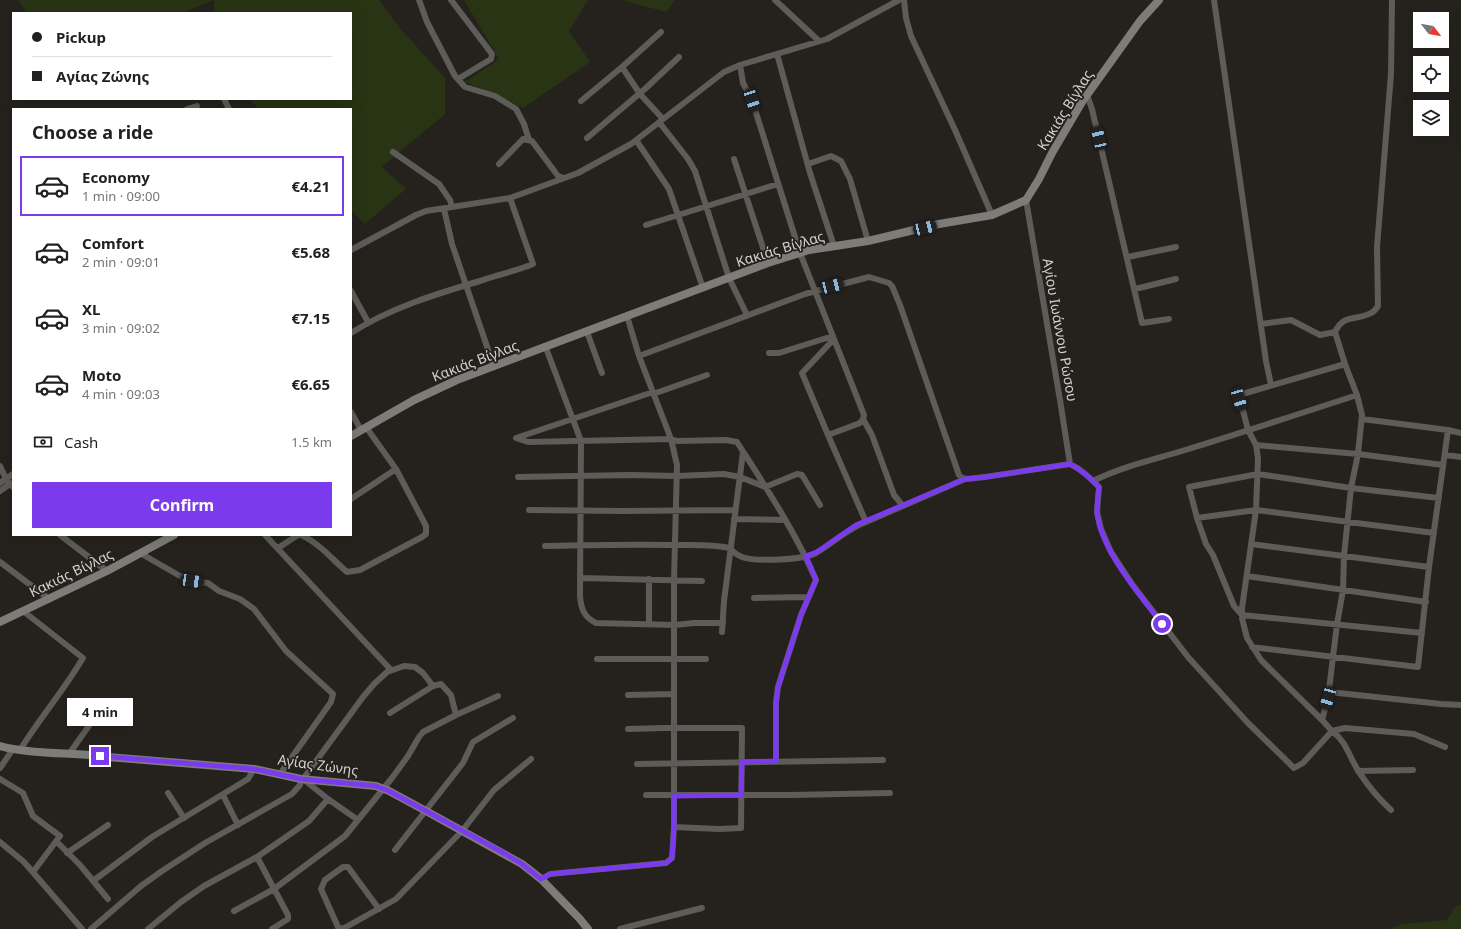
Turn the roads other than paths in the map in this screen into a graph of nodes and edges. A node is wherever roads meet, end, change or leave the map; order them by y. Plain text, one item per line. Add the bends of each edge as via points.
1 (419, 0) edge
2 (451, 0) edge
3 (775, 0) edge
4 (899, 0) edge
5 (904, 0) edge
6 (1158, 0) edge
7 (1214, 0) edge
8 (1392, 0) edge
9 (661, 32) dead end
10 (819, 41) junction
11 (777, 54) junction
12 (679, 58) dead end
13 (740, 65) junction
14 (622, 67) junction
15 (458, 79) junction
16 (640, 94) junction
17 (1086, 95) junction
18 (581, 101) dead end
19 (661, 121) junction
20 (587, 138) dead end
21 (529, 140) junction
22 (636, 140) junction
23 (393, 152) dead end
24 (734, 160) dead end
25 (499, 164) dead end
26 (808, 164) junction
27 (564, 178) junction
28 (778, 184) junction
29 (745, 195) junction
30 (510, 198) junction
31 (1026, 200) junction
32 (705, 206) junction
33 (452, 207) junction
34 (444, 209) junction
35 (678, 214) junction
36 (992, 215) junction
37 (646, 225) dead end
38 (868, 241) junction
39 (834, 246) junction
40 (1176, 247) dead end
41 (352, 249) edge
42 (800, 253) junction
43 (1128, 257) junction
44 (768, 263) junction
45 (729, 278) junction
46 (1176, 279) dead end
47 (466, 285) junction
48 (703, 288) junction
49 (1135, 289) junction
50 (815, 291) junction
51 (352, 293) edge
52 (747, 315) junction
53 (627, 316) junction
54 (1169, 319) dead end
55 (368, 322) junction
56 (1261, 324) junction
57 (352, 331) edge
58 (587, 332) junction
59 (1335, 332) junction
60 (833, 337) junction
61 (546, 348) junction
62 (769, 353) dead end
63 (639, 356) junction
64 (1345, 364) junction
65 (494, 367) junction
66 (602, 373) dead end
67 (708, 375) dead end
68 (1271, 385) junction
69 (653, 393) junction
70 (1357, 395) junction
71 (352, 413) edge
72 (863, 419) junction
73 (1362, 419) junction
74 (572, 420) junction
75 (364, 429) junction
76 (1248, 430) junction
77 (1448, 430) junction
78 (1461, 434) edge
79 (352, 435) edge
80 (828, 435) junction
81 (671, 439) junction
82 (581, 441) junction
83 (1256, 444) junction
84 (743, 452) junction
85 (1358, 454) junction
86 (1445, 455) junction
87 (1461, 457) edge
88 (1070, 464) junction
89 (1443, 465) junction
90 (0, 466) edge
91 (396, 469) junction
92 (1258, 474) junction
93 (581, 476) junction
94 (677, 476) junction
95 (518, 477) dead end
96 (740, 477) junction
97 (965, 479) junction
98 (1093, 481) junction
99 (0, 483) edge
100 (10, 483) edge
101 (765, 487) junction
102 (1351, 488) junction
103 (0, 491) edge
104 (352, 498) edge
105 (1439, 498) junction
106 (820, 505) dead end
107 (903, 506) junction
108 (529, 510) dead end
109 (580, 510) junction
110 (676, 510) junction
111 (735, 510) junction
112 (1256, 510) junction
113 (1197, 518) junction
114 (734, 520) junction
115 (785, 520) junction
116 (866, 522) junction
117 (1348, 522) junction
118 (1434, 533) junction
119 (61, 536) edge
120 (172, 536) edge
121 (266, 536) edge
122 (296, 536) edge
123 (303, 536) edge
124 (1251, 544) junction
125 (580, 545) junction
126 (675, 545) junction
127 (545, 546) dead end
128 (278, 548) junction
129 (730, 548) junction
130 (140, 553) junction
131 (806, 556) junction
132 (1344, 556) junction
133 (0, 562) edge
134 (1430, 567) junction
135 (107, 571) junction
136 (1247, 576) junction
137 (580, 578) junction
138 (649, 579) junction
139 (674, 580) junction
140 (702, 582) dead end
141 (1343, 590) junction
142 (808, 597) junction
143 (754, 598) dead end
144 (49, 599) junction
145 (1426, 602) junction
146 (23, 611) junction
147 (1242, 615) junction
148 (0, 622) edge
149 (649, 623) junction
150 (723, 623) junction
151 (675, 624) junction
152 (1337, 624) junction
153 (722, 632) dead end
154 (1422, 633) junction
155 (1252, 646) junction
156 (1333, 657) junction
157 (597, 659) dead end
158 (674, 659) junction
159 (706, 659) dead end
160 (391, 670) junction
161 (433, 686) junction
162 (1329, 692) junction
163 (674, 694) junction
164 (628, 695) dead end
165 (498, 696) dead end
166 (105, 703) dead end
167 (1461, 705) edge
168 (390, 713) dead end
169 (456, 715) junction
170 (513, 718) dead end
171 (1322, 720) junction
172 (674, 728) junction
173 (628, 729) dead end
174 (1332, 731) junction
175 (0, 746) edge
176 (1445, 747) dead end
177 (16, 750) junction
178 (69, 754) junction
179 (531, 760) dead end
180 (883, 760) dead end
181 (776, 761) junction
182 (742, 762) junction
183 (674, 763) junction
184 (637, 764) dead end
185 (0, 768) edge
186 (254, 769) junction
187 (1412, 770) dead end
188 (1358, 771) junction
189 (280, 774) junction
190 (0, 779) edge
191 (302, 779) junction
192 (383, 789) junction
193 (168, 793) dead end
194 (890, 793) dead end
195 (223, 795) junction
196 (646, 795) dead end
197 (741, 795) junction
198 (674, 796) junction
199 (328, 799) junction
200 (1391, 810) dead end
201 (426, 811) junction
202 (184, 818) junction
203 (358, 820) junction
204 (108, 825) dead end
205 (238, 825) junction
206 (674, 827) junction
207 (462, 831) junction
208 (56, 841) junction
209 (0, 842) edge
210 (396, 850) dead end
211 (67, 853) junction
212 (257, 857) junction
213 (33, 872) junction
214 (541, 879) junction
215 (93, 881) junction
216 (274, 889) junction
217 (108, 899) dead end
218 (702, 908) dead end
219 (379, 909) junction
220 (234, 911) dead end
221 (82, 929) edge
222 (91, 929) edge
223 (148, 929) edge
224 (272, 929) edge
225 (588, 929) edge
226 (620, 929) edge

1 - 15 street via 427,22
2 - 15 street via 492,54 491,59
3 - 10 street
4 - 10 street
5 - 36 street via 911,36
6 - 17 street, Κακιάς Βίγλας
7 - 56 street
8 - 59 street via 1391,74 1377,247 1378,306 1372,313 1348,319
9 - 14 street
10 - 11 street
11 - 13 street
11 - 26 street
12 - 16 street
13 - 19 street via 724,72
13 - 28 street via 743,83 752,100
14 - 16 street
14 - 18 street
15 - 21 street via 465,87 495,96 516,109
16 - 19 street
16 - 20 street
17 - 31 street, Κακιάς Βίγλας
17 - 43 street via 1092,109
19 - 22 street
19 - 32 street via 695,171
21 - 25 street via 523,139
21 - 27 street via 558,176
22 - 27 street via 585,170
22 - 35 street via 669,189
23 - 33 street via 439,184
24 - 29 street
26 - 38 street via 831,156 841,161 850,180
26 - 39 street
27 - 30 street
28 - 29 street
28 - 42 street
29 - 32 street
29 - 44 street
30 - 33 street
30 - 47 street via 533,264
31 - 36 street, Κακιάς Βίγλας
31 - 88 street, Αγίου Ιωάννου Ρώσου
32 - 35 street
32 - 45 street
33 - 34 street
34 - 41 street via 416,215
34 - 47 street via 452,244
35 - 37 street
35 - 48 street
36 - 38 street, Κακιάς Βίγλας via 939,224
38 - 39 street, Κακιάς Βίγλας
39 - 42 street, Κακιάς Βίγλας
40 - 43 street
42 - 44 street, Κακιάς Βίγλας
42 - 50 street
43 - 49 street
44 - 45 street, Κακιάς Βίγλας
45 - 48 street, Κακιάς Βίγλας
45 - 52 street
46 - 49 street
47 - 55 street via 416,301
47 - 65 street
48 - 53 street, Κακιάς Βίγλας
49 - 54 street via 1142,323
50 - 52 street
50 - 60 street
50 - 97 street via 869,277 892,286 959,475
51 - 55 street
52 - 63 street
53 - 58 street, Κακιάς Βίγλας
53 - 63 street
55 - 57 street
56 - 59 street via 1291,320 1320,335
56 - 68 street
58 - 61 street, Κακιάς Βίγλας
58 - 66 street
59 - 64 street
60 - 62 street via 779,353
60 - 72 street via 864,415
60 - 80 street via 802,373
61 - 65 street, Κακιάς Βίγλας
61 - 74 street
63 - 69 street
64 - 68 street
64 - 70 street
65 - 75 street, Κακιάς Βίγλας via 457,380 414,400
67 - 69 street
68 - 76 street via 1239,395
69 - 74 street
69 - 81 street
70 - 73 street
70 - 76 street
71 - 75 street
72 - 80 street via 860,423
72 - 107 street via 872,435 894,496
73 - 77 street
73 - 85 street
74 - 82 street
74 - 82 street via 516,438 528,442
75 - 79 street, Κακιάς Βίγλας
75 - 91 street
76 - 83 street
76 - 98 street
77 - 78 street
77 - 86 street
80 - 116 street
81 - 82 street
81 - 84 street via 726,440 737,442
81 - 94 street
82 - 93 street
83 - 85 street
83 - 92 street
84 - 96 street
84 - 101 street
85 - 89 street
85 - 102 street
86 - 87 street
86 - 89 street
88 - 97 street
88 - 98 street
89 - 105 street
90 - 100 street
91 - 104 street
91 - 123 street via 426,526 426,534 422,537 360,570 347,572 318,545
92 - 102 street
92 - 112 street
92 - 113 street via 1189,487
93 - 94 street
93 - 95 street
93 - 109 street
94 - 96 street via 724,474
94 - 110 street
96 - 101 street
96 - 111 street
97 - 107 street
98 - 174 street via 1099,487 1097,512 1111,552 1188,657 1248,724 1294,768 1303,763
99 - 100 street
100 - 103 street
101 - 106 street via 797,474 802,475
101 - 115 street
102 - 105 street
102 - 117 street
105 - 118 street
107 - 116 street
108 - 109 street
109 - 110 street
109 - 125 street
110 - 111 street
110 - 126 street
111 - 114 street
112 - 113 street
112 - 117 street
112 - 124 street
113 - 147 street via 1234,606
114 - 115 street
114 - 129 street
115 - 131 street
116 - 131 street via 856,525 817,552
117 - 118 street
117 - 132 street
118 - 134 street
119 - 135 street
120 - 130 street, Κακιάς Βίγλας
121 - 128 street
122 - 128 street
124 - 132 street
124 - 136 street
125 - 126 street
125 - 127 street
125 - 137 street
126 - 129 street via 720,545
126 - 139 street
128 - 160 street
129 - 131 street via 741,557 747,558 782,559
129 - 150 street
130 - 135 street, Κακιάς Βίγλας
130 - 189 street via 180,576 208,583 250,605 286,651 333,694 331,702
131 - 142 street via 816,580
132 - 134 street
132 - 141 street
133 - 144 street
134 - 145 street
135 - 144 street, Κακιάς Βίγλας
136 - 141 street
136 - 147 street
137 - 138 street
137 - 149 street via 581,608 596,624
138 - 139 street
138 - 149 street
139 - 140 street
139 - 151 street
141 - 145 street
141 - 152 street
142 - 143 street
142 - 181 street via 778,687
144 - 146 street, Κακιάς Βίγλας
145 - 154 street
146 - 148 street, Κακιάς Βίγλας
146 - 177 street via 83,658 71,679
147 - 152 street
147 - 155 street via 1247,638
149 - 151 street
150 - 151 street
150 - 153 street
151 - 158 street
152 - 154 street
152 - 156 street
154 - 156 street via 1418,666
155 - 156 street
155 - 171 street via 1261,660
156 - 162 street
157 - 158 street
158 - 159 street
158 - 163 street
160 - 161 street via 404,666 415,667
160 - 191 street via 363,697
161 - 168 street
161 - 169 street via 441,684 451,695
162 - 167 street
162 - 171 street
163 - 164 street
163 - 172 street
165 - 169 street
166 - 178 street
169 - 192 street via 418,737 408,756
170 - 201 street via 473,742 463,763
171 - 174 street
172 - 173 street
172 - 182 street via 742,728
172 - 183 street
174 - 176 street via 1345,728 1414,734
174 - 188 street via 1349,751
175 - 177 street, Αγίας Ζώνης
177 - 178 street, Αγίας Ζώνης
177 - 185 street
178 - 186 street, Αγίας Ζώνης
179 - 207 street via 494,790
180 - 181 street
181 - 182 street
182 - 183 street
182 - 197 street
183 - 184 street
183 - 198 street
186 - 189 street, Αγίας Ζώνης
186 - 195 street via 248,779
187 - 188 street
188 - 200 street via 1376,796
189 - 191 street, Αγίας Ζώνης
190 - 208 street via 26,796 33,816 60,836
191 - 192 street, Αγίας Ζώνης via 376,786
191 - 199 street
191 - 205 street via 292,794
192 - 201 street, Αγίας Ζώνης
192 - 203 street
193 - 202 street
194 - 197 street
195 - 202 street
195 - 205 street
196 - 198 street
197 - 198 street
197 - 206 street via 741,828
198 - 206 street
199 - 203 street
199 - 212 street via 309,821
201 - 207 street, Αγίας Ζώνης
201 - 210 street
202 - 215 street via 152,836
203 - 216 street via 345,836
204 - 211 street
205 - 222 street via 146,882
206 - 214 street via 672,858 666,863 550,874
207 - 214 street, Αγίας Ζώνης via 522,864
207 - 219 street via 396,899
208 - 211 street
208 - 213 street
209 - 213 street
211 - 215 street
212 - 216 street
212 - 223 street via 204,886
213 - 221 street
214 - 225 street, Αγίας Ζώνης
215 - 217 street
216 - 220 street
216 - 224 street via 288,918
218 - 226 street
219 - 219 street via 348,868 343,867 323,883 321,889 338,927 343,929

